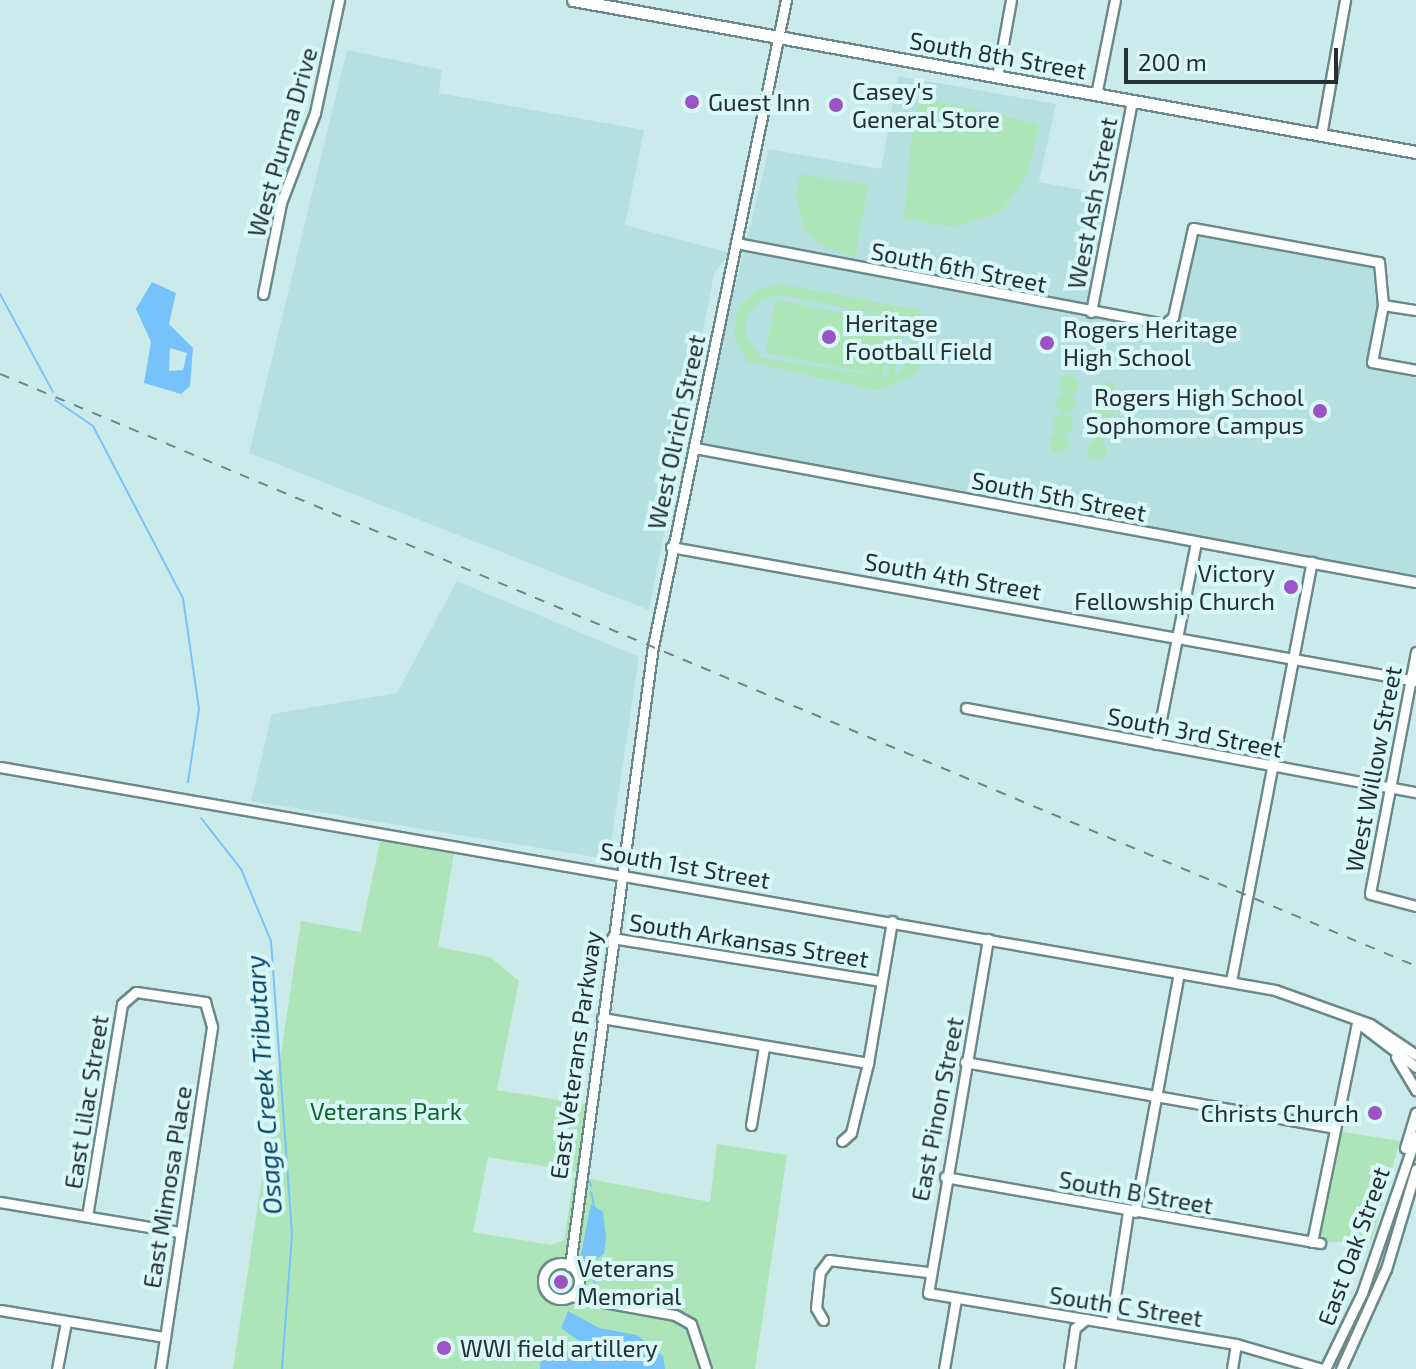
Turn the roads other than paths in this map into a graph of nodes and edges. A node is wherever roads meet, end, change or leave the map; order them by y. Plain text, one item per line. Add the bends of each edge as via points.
1 (339, 0) edge
2 (573, 0) edge
3 (786, 0) edge
4 (1011, 0) edge
5 (1115, 0) edge
6 (1345, 0) edge
7 (779, 37) junction
8 (997, 77) junction
9 (1096, 95) junction
10 (1132, 102) junction
11 (1321, 135) junction
12 (1416, 152) edge
13 (736, 243) junction
14 (263, 294) dead end
15 (1383, 305) junction
16 (1416, 310) edge
17 (1091, 312) junction
18 (1416, 370) edge
19 (695, 448) junction
20 (1196, 542) junction
21 (671, 547) junction
22 (1312, 562) junction
23 (1416, 582) edge
24 (1179, 636) junction
25 (1416, 652) edge
26 (1295, 658) junction
27 (1413, 680) edge
28 (966, 708) dead end
29 (1156, 744) junction
30 (0, 767) edge
31 (1273, 768) junction
32 (1390, 787) junction
33 (1416, 792) edge
34 (622, 875) junction
35 (1416, 906) edge
36 (892, 921) junction
37 (612, 938) junction
38 (988, 939) junction
39 (1179, 973) junction
40 (880, 981) junction
41 (1231, 981) junction
42 (128, 996) joint
43 (602, 1018) junction
44 (1357, 1022) junction
45 (764, 1047) junction
46 (1388, 1049) junction
47 (1416, 1055) edge
48 (965, 1062) junction
49 (868, 1063) junction
50 (1416, 1067) edge
51 (1416, 1090) edge
52 (1156, 1096) junction
53 (1416, 1113) edge
54 (751, 1125) dead end
55 (1331, 1127) junction
56 (1416, 1136) edge
57 (842, 1141) dead end
58 (1416, 1169) edge
59 (945, 1177) junction
60 (1397, 1183) junction
61 (0, 1202) edge
62 (1132, 1212) junction
63 (87, 1216) junction
64 (180, 1232) junction
65 (569, 1241) junction
66 (554, 1264) junction
67 (570, 1266) junction
68 (927, 1272) junction
69 (579, 1282) junction
70 (925, 1286) joint
71 (571, 1296) junction
72 (585, 1297) junction
73 (956, 1299) junction
74 (0, 1310) edge
75 (1086, 1319) junction
76 (823, 1320) dead end
77 (66, 1322) junction
78 (1111, 1323) junction
79 (164, 1337) junction
80 (1236, 1344) junction
81 (57, 1369) edge
82 (160, 1369) edge
83 (706, 1369) edge
84 (944, 1369) edge
85 (1069, 1369) edge
86 (1232, 1369) edge
87 (1323, 1369) edge
88 (1341, 1369) edge

1 - 14 street, West Purma Drive via 315,113 281,203
2 - 7 main road, South 8th Street
3 - 7 street, West Olrich Street
4 - 8 street
5 - 9 street, West Ash Street
6 - 11 street
7 - 8 main road, South 8th Street
7 - 13 street, West Olrich Street
8 - 9 main road, South 8th Street
9 - 10 main road, South 8th Street
10 - 11 main road, South 8th Street
10 - 17 street, West Ash Street
11 - 12 main road, South 8th Street
13 - 17 street, South 6th Street
13 - 19 street, West Olrich Street
15 - 16 street
15 - 17 street, South 6th Street via 1379,262 1189,232 1173,317 1165,324
15 - 18 street via 1372,362
19 - 20 street, South 5th Street
19 - 21 street, West Olrich Street
20 - 22 street, South 5th Street
20 - 24 street
21 - 24 street, South 4th Street
21 - 34 street, West Olrich Street
22 - 23 street, South 5th Street
22 - 26 street
24 - 26 street, South 4th Street
24 - 29 street
25 - 27 street, West Willow Street
26 - 27 street, South 4th Street
26 - 31 street
27 - 32 street, West Willow Street
28 - 29 street, South 3rd Street
29 - 31 street, South 3rd Street
30 - 34 street, South 1st Street
31 - 32 street, South 3rd Street
31 - 41 street
32 - 33 street, South 3rd Street
32 - 35 street, West Willow Street via 1370,894
34 - 36 street, South 1st Street
34 - 37 street, East Veterans Parkway
36 - 38 street, South 1st Street
36 - 40 street
37 - 40 street, South Arkansas Street
37 - 43 street, East Veterans Parkway
38 - 39 street, South 1st Street
38 - 48 street, East Pinon Street
39 - 41 street, South 1st Street
39 - 52 street
40 - 49 street
41 - 44 street, South 1st Street
42 - 63 street, East Lilac Street
42 - 64 street, East Mimosa Place via 195,998 212,1011
43 - 45 street
43 - 65 street, East Veterans Parkway
44 - 46 street, South 1st Street
44 - 47 street, South 1st Street
44 - 55 street
45 - 49 street
45 - 54 street
46 - 50 street, South 1st Street
46 - 51 street, South 1st Street
48 - 52 street
48 - 59 street, East Pinon Street
49 - 57 street via 851,1133
52 - 55 street
52 - 62 street
53 - 60 street
55 - 62 street, South B Street via 1316,1243
56 - 60 street, East Oak Street
58 - 88 street, East Oak Street via 1386,1269
59 - 62 street, South B Street
59 - 68 street, East Pinon Street
60 - 87 street, East Oak Street via 1362,1293
61 - 63 street
62 - 78 street
63 - 64 street
64 - 79 street, East Mimosa Place
65 - 66 street, East Veterans Parkway
65 - 67 street, East Veterans Parkway
66 - 67 street
66 - 71 street via 544,1289 556,1299
67 - 69 street, East Veterans Parkway
68 - 70 street, East Pinon Street
68 - 76 street via 829,1260 820,1272 816,1308
69 - 71 street
69 - 72 street, East Veterans Parkway
70 - 73 street, South C Street
71 - 72 street
72 - 83 street via 691,1324
73 - 75 street, South C Street
73 - 84 street
74 - 77 street
75 - 78 street, South C Street
75 - 85 street via 1075,1328
77 - 79 street
77 - 81 street
78 - 80 street, South C Street
79 - 82 street, East Mimosa Place
80 - 86 street
80 - 87 street, South C Street

